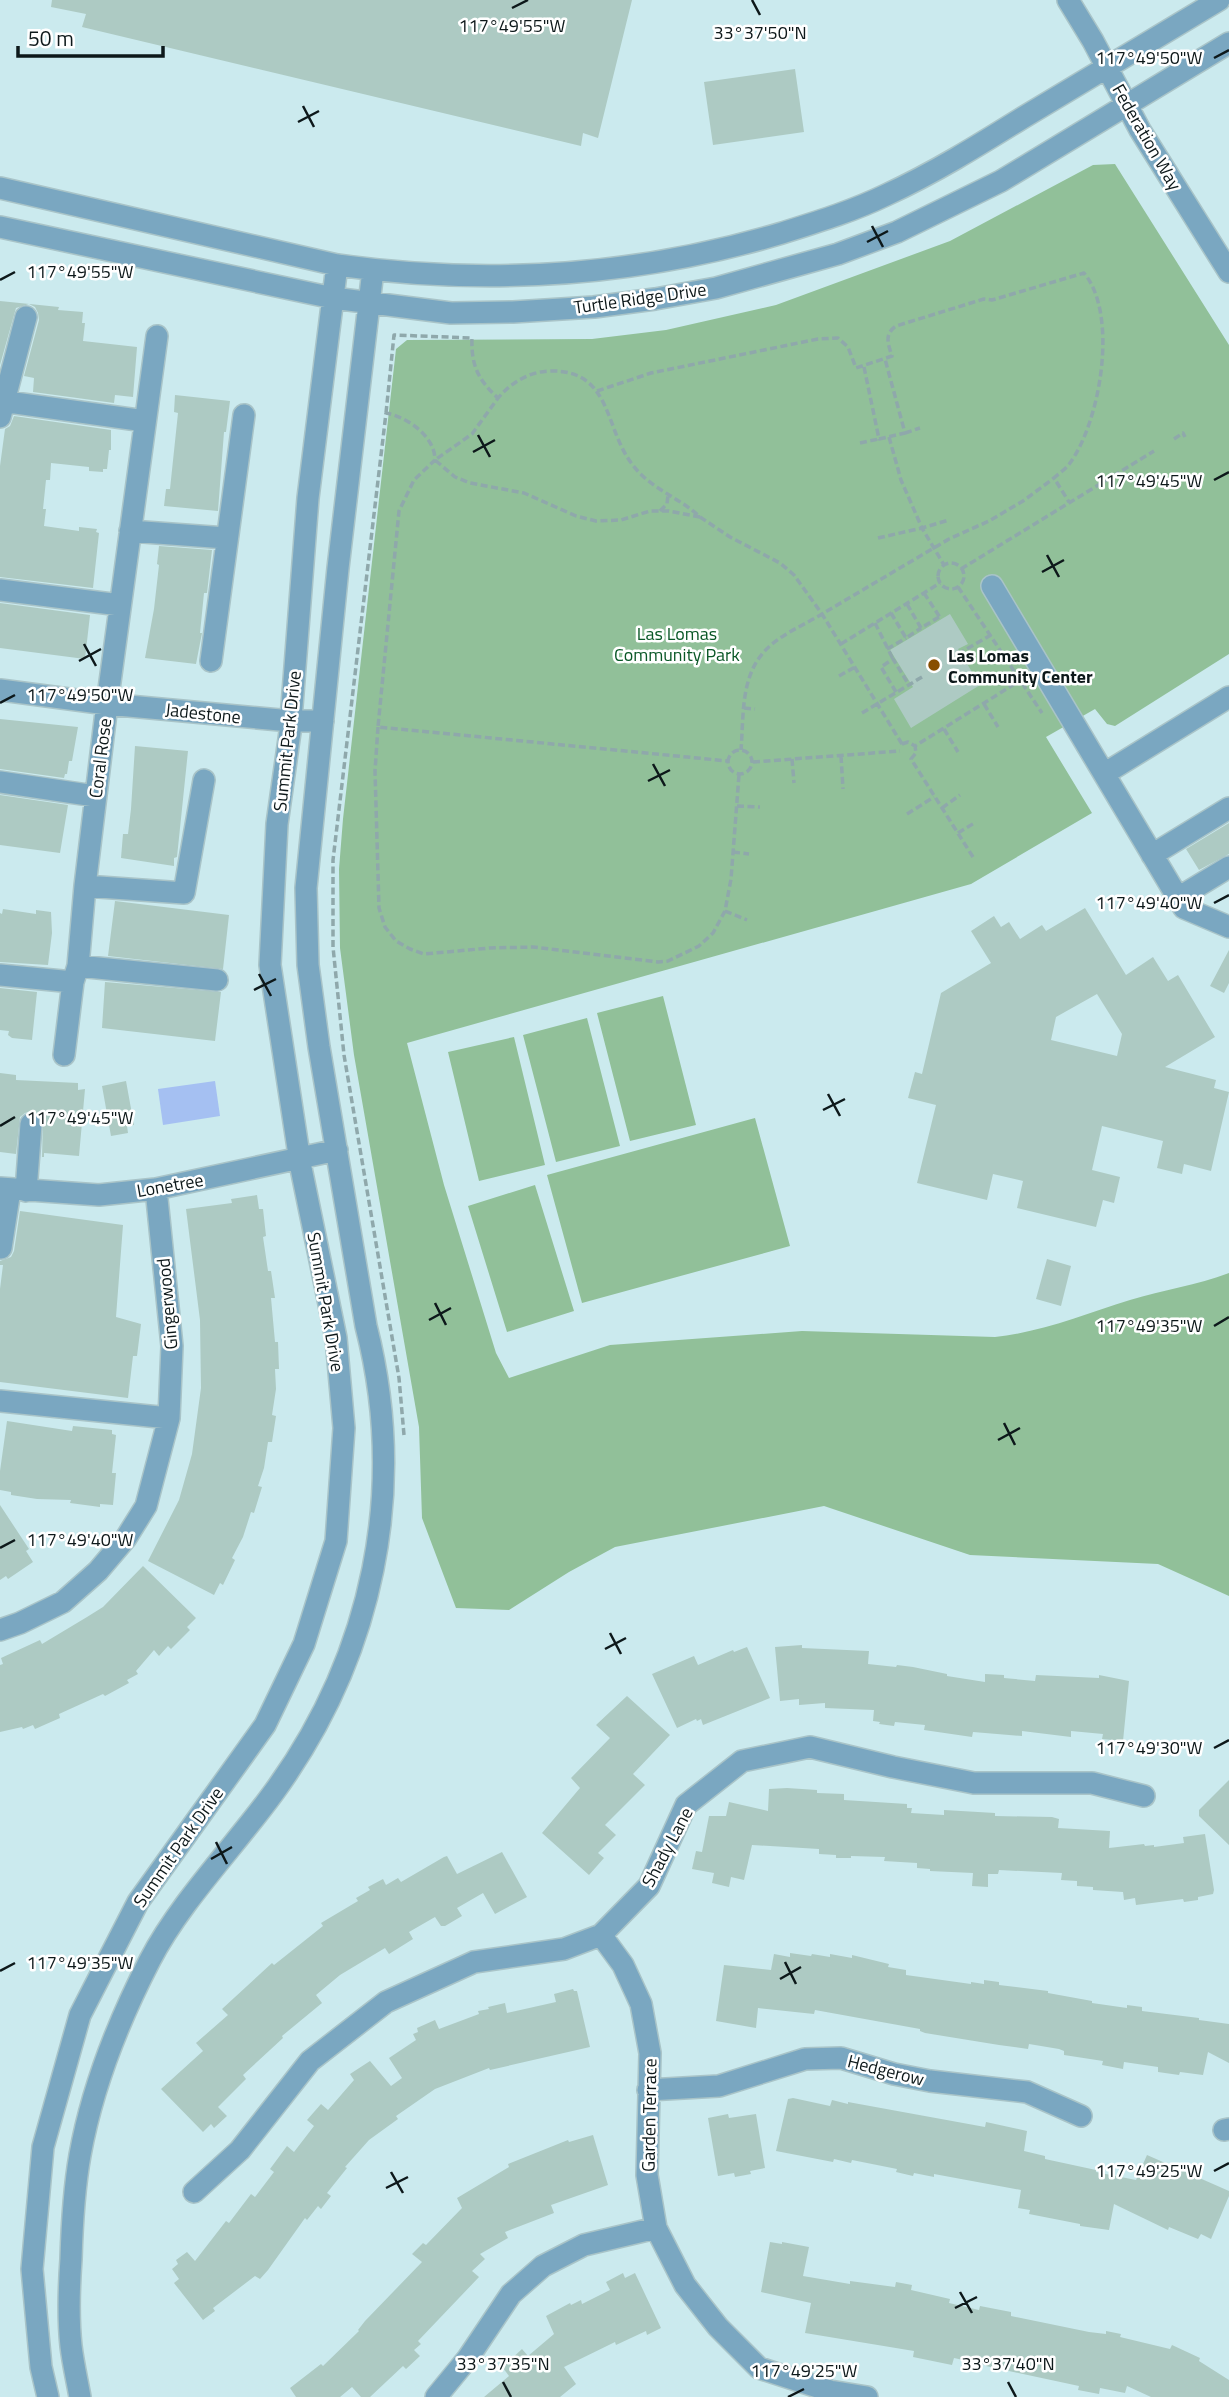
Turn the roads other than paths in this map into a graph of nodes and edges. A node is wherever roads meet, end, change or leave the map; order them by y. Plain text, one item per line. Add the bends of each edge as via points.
1 (1068, 0) edge
2 (1219, 0) edge
3 (1229, 43) edge
4 (1107, 67) junction
5 (1127, 106) junction
6 (0, 188) edge
7 (0, 227) edge
8 (337, 265) junction
9 (373, 270) junction
10 (1229, 272) edge
11 (333, 298) junction
12 (368, 303) junction
13 (26, 317) dead end
14 (157, 336) dead end
15 (1, 406) edge
16 (244, 415) dead end
17 (145, 421) junction
18 (130, 531) junction
19 (226, 538) junction
20 (992, 586) dead end
21 (0, 590) edge
22 (120, 605) junction
23 (211, 661) dead end
24 (0, 690) edge
25 (1229, 697) edge
26 (107, 704) junction
27 (323, 721) junction
28 (291, 722) junction
29 (1104, 774) junction
30 (204, 780) dead end
31 (0, 782) edge
32 (95, 796) junction
33 (1229, 808) edge
34 (1152, 855) junction
35 (1229, 867) edge
36 (85, 887) junction
37 (1178, 898) junction
38 (1229, 927) edge
39 (75, 974) junction
40 (0, 975) edge
41 (216, 980) dead end
42 (64, 1055) dead end
43 (31, 1124) dead end
44 (337, 1150) junction
45 (300, 1158) junction
46 (156, 1189) junction
47 (12, 1190) edge
48 (1, 1248) edge
49 (0, 1401) edge
50 (169, 1418) junction
51 (0, 1630) edge
52 (1144, 1796) dead end
53 (601, 1935) junction
54 (648, 2090) junction
55 (1081, 2116) dead end
56 (194, 2192) dead end
57 (656, 2228) junction
58 (829, 2394) edge
59 (48, 2397) edge
60 (80, 2397) edge
61 (436, 2397) edge
62 (867, 2397) edge

1 - 4 street, Federation Way
2 - 4 street, Turtle Ridge Drive
3 - 5 street, Turtle Ridge Drive
4 - 5 street, Federation Way
4 - 9 street, Turtle Ridge Drive via 935,171 883,197 757,240 693,257 551,275
5 - 10 street, Federation Way
5 - 12 street, Turtle Ridge Drive via 1000,181 897,232 838,254 716,288 594,307 513,312 451,313
6 - 8 street, Turtle Ridge Drive
7 - 11 street, Turtle Ridge Drive
8 - 9 street, Turtle Ridge Drive
8 - 11 street, Summit Park Drive
9 - 12 street, Summit Park Drive
11 - 12 street, Turtle Ridge Drive
11 - 28 street, Summit Park Drive via 308,498
12 - 27 street, Summit Park Drive
13 - 15 street
14 - 17 street, Coral Rose
15 - 17 street
16 - 19 street
17 - 18 street, Coral Rose
18 - 19 street
18 - 22 street, Coral Rose
19 - 23 street
20 - 29 street
21 - 22 street
22 - 26 street, Coral Rose
24 - 26 street, Jadestone
25 - 29 street
26 - 28 street, Jadestone
26 - 32 street, Coral Rose
27 - 28 street, Jadestone
27 - 44 street, Summit Park Drive via 306,901 310,979
28 - 45 street, Summit Park Drive via 277,824 270,965
29 - 34 street
30 - 36 street via 184,893
31 - 32 street
32 - 36 street, Coral Rose
33 - 34 street
34 - 37 street
35 - 37 street
36 - 39 street, Coral Rose
37 - 38 street via 1184,908
39 - 40 street
39 - 41 street
39 - 42 street, Coral Rose
43 - 47 street
44 - 45 street, Lonetree
44 - 60 street, Summit Park Drive via 377,1370 385,1458 379,1535 367,1598 349,1657 327,1706 276,1789 169,1928 146,1968 108,2058 80,2155 73,2214 71,2343
45 - 46 street, Lonetree
45 - 59 street, Summit Park Drive via 337,1351 344,1427 336,1541 304,1644 265,1724 138,1902 80,2015 43,2147 32,2269
46 - 47 street, Lonetree via 99,1195
46 - 50 street, Gingerwood via 172,1346
47 - 48 street
49 - 50 street
50 - 51 street, Gingerwood via 146,1506 127,1538 63,1602
52 - 53 street, Shady Lane via 1092,1783 974,1783 810,1747 742,1761 685,1805 649,1886
53 - 54 street, Garden Terrace via 623,1965 641,2004 650,2053
53 - 56 street, Shady Lane via 564,1949 474,1962 386,2002 310,2061 240,2150
54 - 55 street, Hedgerow via 719,2086 805,2059 841,2058 930,2081 1027,2092
54 - 57 street, Garden Terrace via 647,2175
57 - 58 street, Garden Terrace via 685,2285 718,2328 760,2368
57 - 61 street via 584,2245 543,2266 511,2294
58 - 62 street, Garden Terrace

